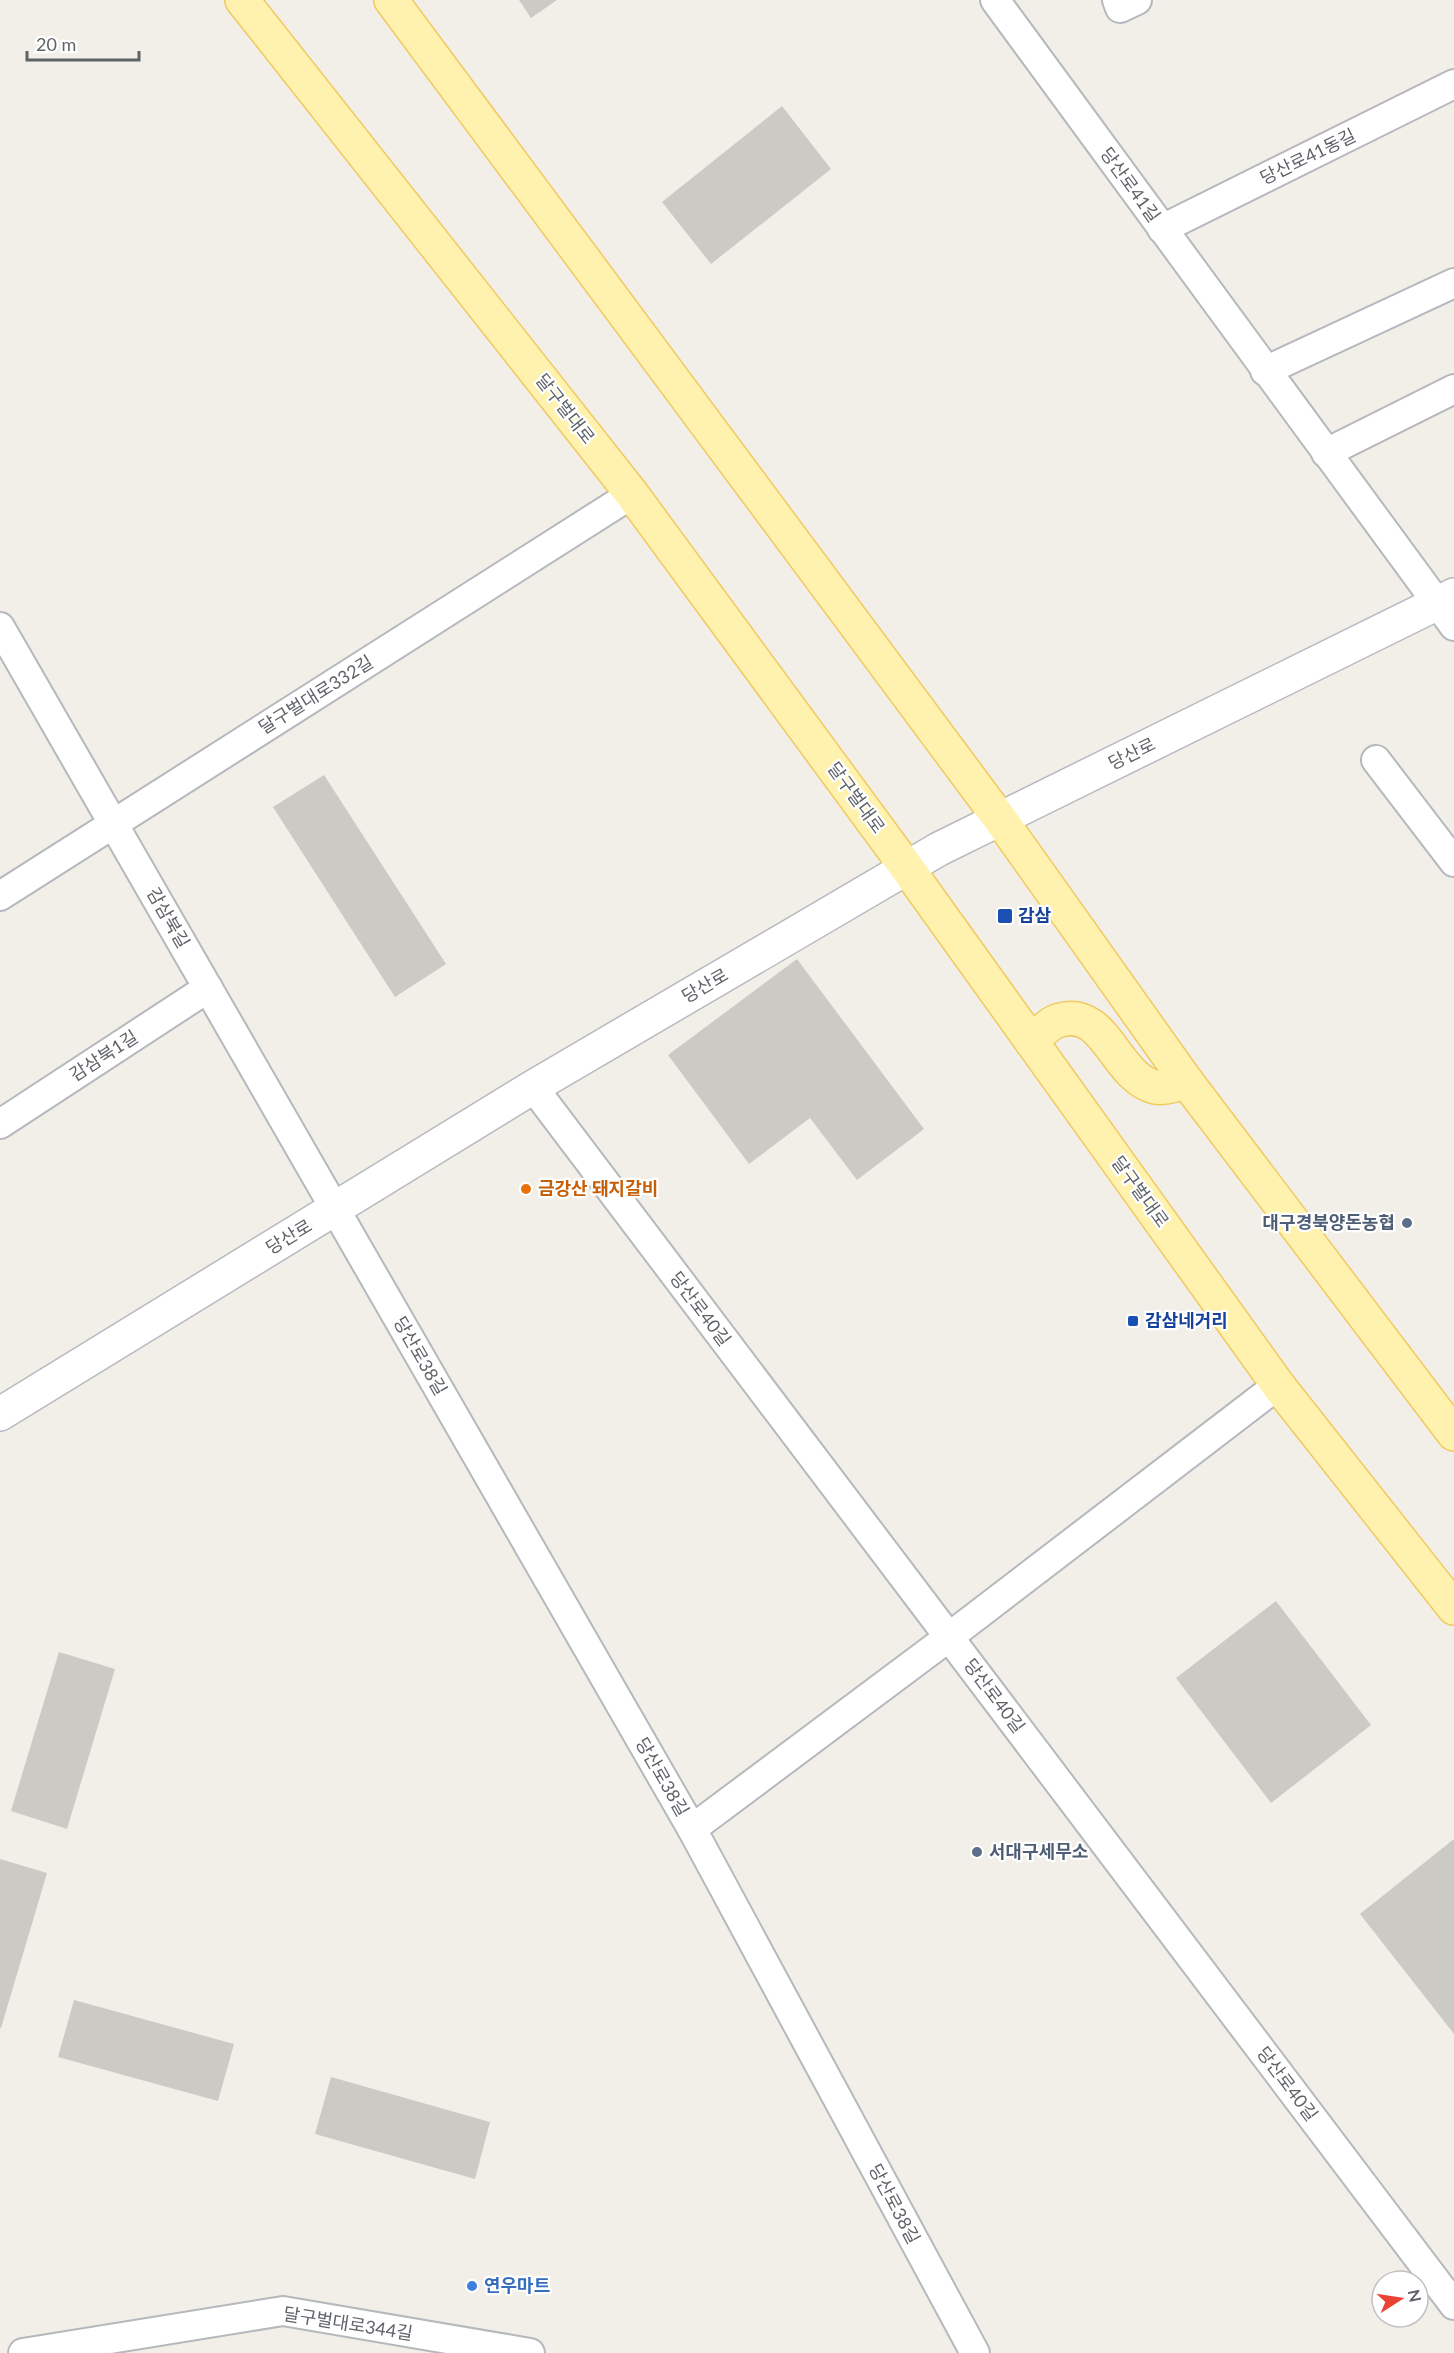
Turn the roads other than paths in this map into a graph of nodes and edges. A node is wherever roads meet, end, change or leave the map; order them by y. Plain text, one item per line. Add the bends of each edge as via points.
1 (242, 0) edge
2 (391, 0) edge
3 (995, 0) edge
4 (1117, 0) edge
5 (1137, 0) edge
6 (1454, 84) edge
7 (1162, 229) junction
8 (1454, 283) edge
9 (1265, 371) junction
10 (1454, 389) edge
11 (1326, 453) junction
12 (632, 494) junction
13 (1448, 609) edge
14 (0, 627) edge
15 (1376, 760) dead end
16 (1000, 819) junction
17 (114, 824) junction
18 (1454, 862) edge
19 (907, 868) junction
20 (0, 896) edge
21 (208, 988) junction
22 (1031, 1041) junction
23 (1187, 1082) junction
24 (533, 1087) junction
25 (0, 1124) edge
26 (335, 1209) junction
27 (1278, 1385) junction
28 (0, 1414) edge
29 (1454, 1434) edge
30 (1454, 1608) edge
31 (948, 1636) junction
32 (692, 1829) junction
33 (1454, 2305) edge
34 (23, 2353) edge
35 (530, 2353) edge
36 (975, 2353) edge

1 - 12 main road, 달구벌대로
2 - 16 main road
3 - 7 street, 당산로41길
4 - 5 street via 1120,8
6 - 7 street, 당산로41동길
7 - 9 street, 당산로41길
8 - 9 street
9 - 11 street, 당산로41길
10 - 11 street
11 - 13 street, 당산로41길
12 - 17 street, 달구벌대로332길
12 - 19 main road, 달구벌대로
13 - 16 main road, 당산로
14 - 17 street, 감삼북길
15 - 18 street
16 - 19 main road, 당산로
16 - 23 main road
17 - 20 street, 달구벌대로332길
17 - 21 street, 감삼북길
19 - 22 main road, 달구벌대로
19 - 24 main road, 당산로
21 - 25 street, 감삼북1길
21 - 26 street, 감삼북길
22 - 23 main road via 1056,1021 1075,1018 1095,1027 1135,1079 1157,1088
22 - 27 main road, 달구벌대로
23 - 29 main road
24 - 26 main road, 당산로
24 - 31 street, 당산로40길
26 - 28 main road, 당산로
26 - 32 street, 당산로38길
27 - 30 main road, 달구벌대로
27 - 31 street
31 - 32 street
31 - 33 street, 당산로40길
32 - 36 street, 당산로38길
34 - 35 street, 달구벌대로344길 via 283,2311

